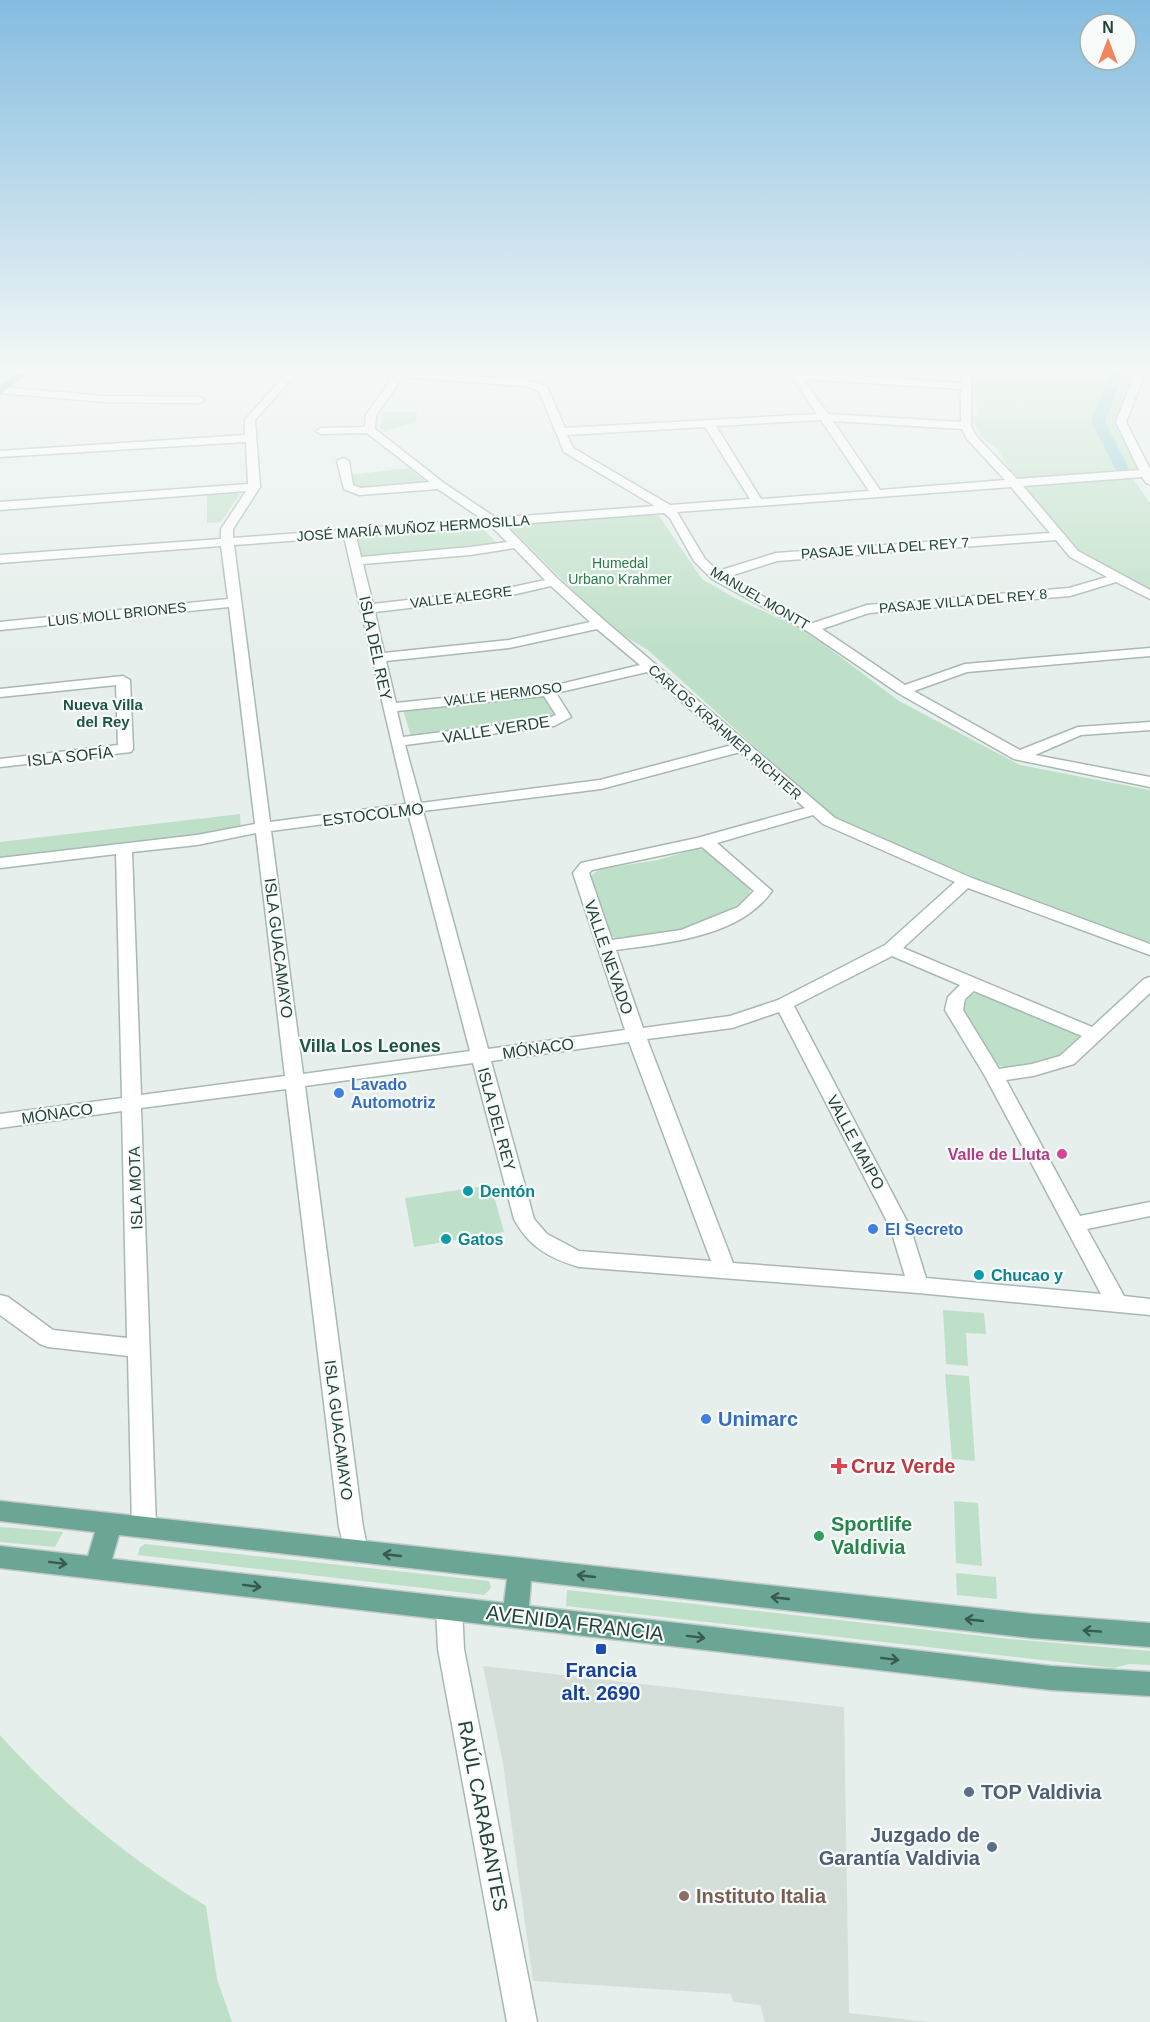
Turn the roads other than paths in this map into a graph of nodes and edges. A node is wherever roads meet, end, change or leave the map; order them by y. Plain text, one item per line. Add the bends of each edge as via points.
1 (252, 462) edge
2 (343, 462) edge
3 (411, 462) edge
4 (589, 462) edge
5 (733, 462) edge
6 (855, 462) edge
7 (994, 462) edge
8 (1142, 462) edge
9 (1149, 476) edge
10 (1014, 484) junction
11 (440, 485) junction
12 (254, 487) junction
13 (876, 492) junction
14 (757, 501) junction
15 (0, 506) edge
16 (666, 508) junction
17 (494, 522) junction
18 (349, 534) junction
19 (1057, 536) junction
20 (227, 542) junction
21 (515, 544) junction
22 (0, 559) edge
23 (356, 561) junction
24 (717, 576) junction
25 (1116, 578) junction
26 (554, 582) junction
27 (1150, 595) edge
28 (235, 602) junction
29 (368, 609) junction
30 (600, 624) junction
31 (0, 626) edge
32 (812, 628) junction
33 (1150, 652) edge
34 (378, 658) junction
35 (650, 666) junction
36 (903, 690) junction
37 (548, 691) junction
38 (0, 693) edge
39 (389, 708) junction
40 (1150, 726) edge
41 (397, 742) junction
42 (742, 747) junction
43 (1020, 756) junction
44 (0, 763) edge
45 (1150, 782) edge
46 (417, 808) junction
47 (814, 810) junction
48 (263, 828) junction
49 (706, 842) junction
50 (124, 848) junction
51 (0, 863) edge
52 (966, 881) junction
53 (605, 946) junction
54 (891, 949) junction
55 (1150, 950) edge
56 (1150, 983) edge
57 (971, 984) junction
58 (784, 1004) junction
59 (636, 1035) junction
60 (1095, 1035) junction
61 (481, 1055) junction
62 (994, 1076) junction
63 (296, 1082) junction
64 (132, 1103) junction
65 (0, 1121) edge
66 (1150, 1209) edge
67 (1076, 1224) junction
68 (725, 1269) junction
69 (918, 1284) junction
70 (0, 1303) edge
71 (1118, 1305) junction
72 (1150, 1307) edge
73 (139, 1347) junction
74 (0, 1511) edge
75 (110, 1523) junction
76 (144, 1527) junction
77 (356, 1551) junction
78 (0, 1557) edge
79 (97, 1568) junction
80 (520, 1569) junction
81 (449, 1608) junction
82 (516, 1616) junction
83 (1150, 1635) edge
84 (1150, 1684) edge
85 (522, 2022) edge

1 - 12 street
2 - 11 street via 348,488 359,492
3 - 11 street, CARLOS KRAHMER RICHTER
4 - 16 street, MANUEL MONTT
5 - 14 street
6 - 13 street
7 - 10 street
8 - 9 street
9 - 10 street, JOSÉ MARÍA MUÑOZ HERMOSILLA
10 - 13 street, JOSÉ MARÍA MUÑOZ HERMOSILLA
10 - 19 street
11 - 17 street, CARLOS KRAHMER RICHTER
12 - 15 street
12 - 20 street, ISLA GUACAMAYO via 227,529
13 - 14 street, JOSÉ MARÍA MUÑOZ HERMOSILLA
14 - 16 street, JOSÉ MARÍA MUÑOZ HERMOSILLA
16 - 17 street, JOSÉ MARÍA MUÑOZ HERMOSILLA
16 - 24 street, MANUEL MONTT via 675,516 700,561
17 - 18 street, JOSÉ MARÍA MUÑOZ HERMOSILLA
17 - 21 street, CARLOS KRAHMER RICHTER
18 - 20 street, JOSÉ MARÍA MUÑOZ HERMOSILLA
18 - 23 street, ISLA DEL REY
19 - 24 street, PASAJE VILLA DEL REY 7 via 776,556
19 - 25 street via 1074,554
20 - 22 street, JOSÉ MARÍA MUÑOZ HERMOSILLA
20 - 28 street, ISLA GUACAMAYO
21 - 23 street
21 - 26 street, CARLOS KRAHMER RICHTER
23 - 29 street, ISLA DEL REY
24 - 32 street, MANUEL MONTT
25 - 27 street
25 - 32 street, PASAJE VILLA DEL REY 8 via 1070,592 867,609
26 - 29 street, VALLE ALEGRE via 503,593
26 - 30 street, CARLOS KRAHMER RICHTER
28 - 31 street, LUIS MOLL BRIONES
28 - 48 street, ISLA GUACAMAYO
29 - 34 street, ISLA DEL REY
30 - 34 street via 509,644
30 - 35 street, CARLOS KRAHMER RICHTER
32 - 36 street, MANUEL MONTT
33 - 36 street via 965,668
34 - 39 street, ISLA DEL REY
35 - 37 street, VALLE HERMOSO
35 - 42 street, CARLOS KRAHMER RICHTER
36 - 43 street, MANUEL MONTT
37 - 39 street, VALLE HERMOSO
37 - 41 street, VALLE VERDE via 564,717 549,723
38 - 44 street, ISLA SOFÍA via 123,680 126,749
39 - 41 street, ISLA DEL REY
40 - 43 street via 1078,731
41 - 46 street, ISLA DEL REY
42 - 46 street, ESTOCOLMO via 601,784
42 - 47 street, CARLOS KRAHMER RICHTER
43 - 45 street, MANUEL MONTT
46 - 48 street, ESTOCOLMO
46 - 61 street, ISLA DEL REY
47 - 49 street, VALLE NEVADO
47 - 52 street, CARLOS KRAHMER RICHTER via 829,821
48 - 50 street, ESTOCOLMO
48 - 63 street, ISLA GUACAMAYO
49 - 53 street, VALLE NEVADO via 648,857 587,866 581,873
49 - 53 street via 764,891 744,911 684,935
50 - 51 street, ESTOCOLMO
50 - 64 street, ISLA MOTA
52 - 54 street, MÓNACO
52 - 55 street, CARLOS KRAHMER RICHTER
53 - 59 street, VALLE NEVADO
54 - 57 street
54 - 58 street, MÓNACO
56 - 60 street
57 - 60 street
57 - 62 street via 957,997 954,1010
58 - 59 street, MÓNACO via 732,1022
58 - 69 street, VALLE MAIPO via 900,1227
59 - 61 street, MÓNACO
59 - 68 street, VALLE NEVADO
60 - 62 street via 1067,1060
61 - 63 street, MÓNACO
61 - 68 street, ISLA DEL REY via 524,1219 534,1235 552,1250 579,1259
62 - 67 street
63 - 64 street, MÓNACO
63 - 77 street, ISLA GUACAMAYO
64 - 65 street, MÓNACO
64 - 73 street, ISLA MOTA
66 - 67 street
67 - 71 street
68 - 69 street, ISLA DEL REY
69 - 71 street, ISLA DEL REY
70 - 73 street via 48,1338
71 - 72 street, ISLA DEL REY
73 - 76 street, ISLA MOTA
74 - 75 main road
75 - 76 main road
75 - 79 main road
76 - 77 main road
80 -> 77 main road
78 -> 79 main road, AVENIDA FRANCIA
79 -> 81 main road, AVENIDA FRANCIA
80 - 82 main road
83 -> 80 main road via 1032,1626
81 - 82 main road, AVENIDA FRANCIA
81 - 85 street, RAÚL CARABANTES via 451,1649
82 -> 84 main road, AVENIDA FRANCIA via 1051,1678

